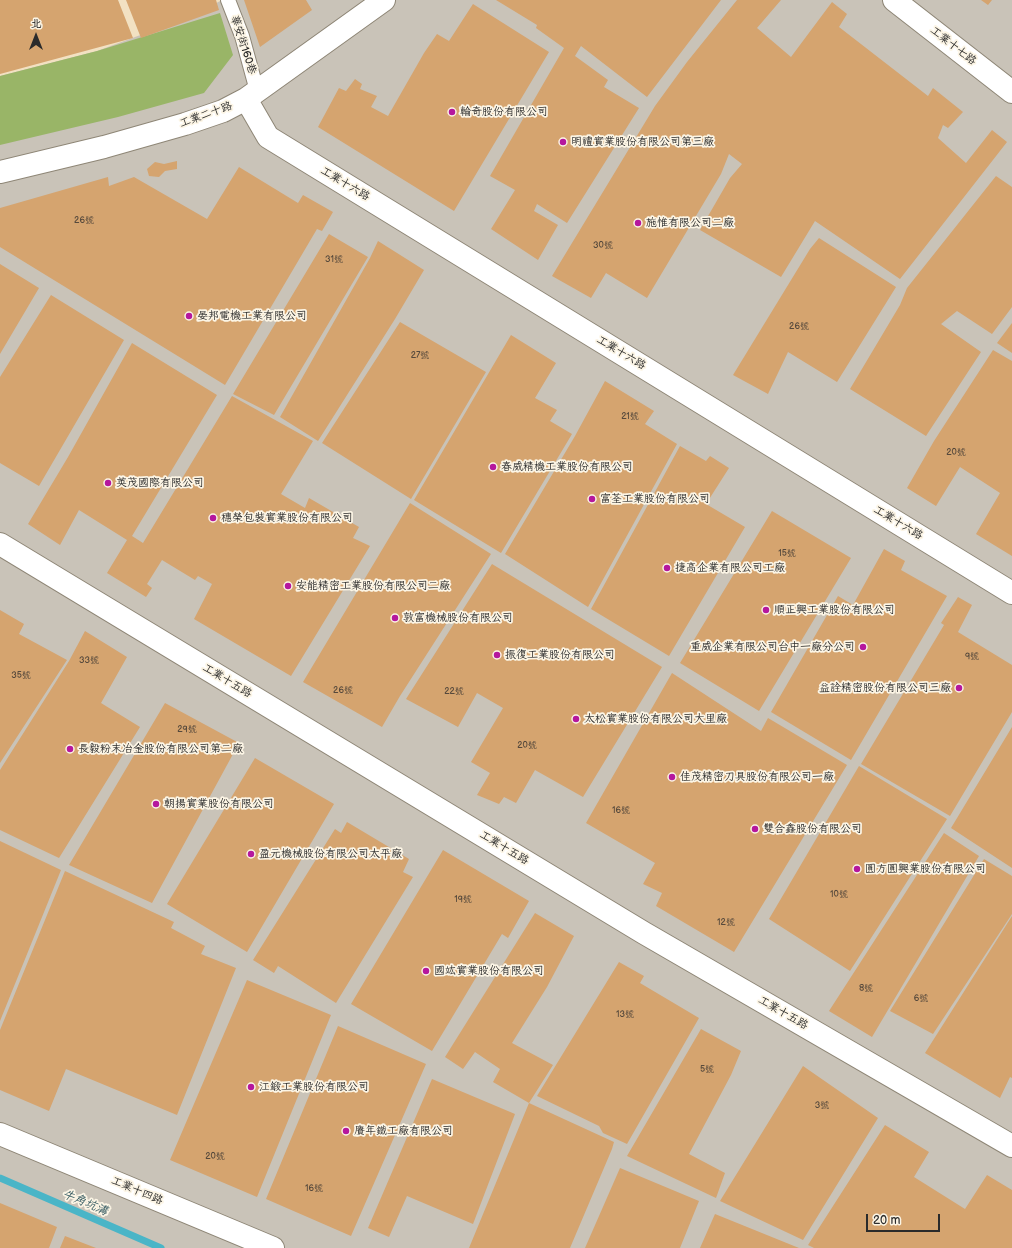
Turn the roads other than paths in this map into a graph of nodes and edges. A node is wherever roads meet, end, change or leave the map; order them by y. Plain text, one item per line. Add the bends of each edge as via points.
1 (228, 0) edge
2 (384, 0) edge
3 (894, 0) edge
4 (1012, 92) edge
5 (252, 95) junction
6 (0, 172) edge
7 (0, 544) edge
8 (1012, 593) edge
9 (0, 1134) edge
10 (1012, 1146) edge
11 (273, 1248) edge

1 - 5 lane, 華安街160巷 via 242,36
2 - 5 street, 工業二十路
3 - 4 street, 工業十七路
5 - 6 street, 工業二十路 via 223,111 185,124
5 - 8 street, 工業十六路 via 268,137
7 - 10 street, 工業十五路 via 644,933
9 - 11 street, 工業十四路

